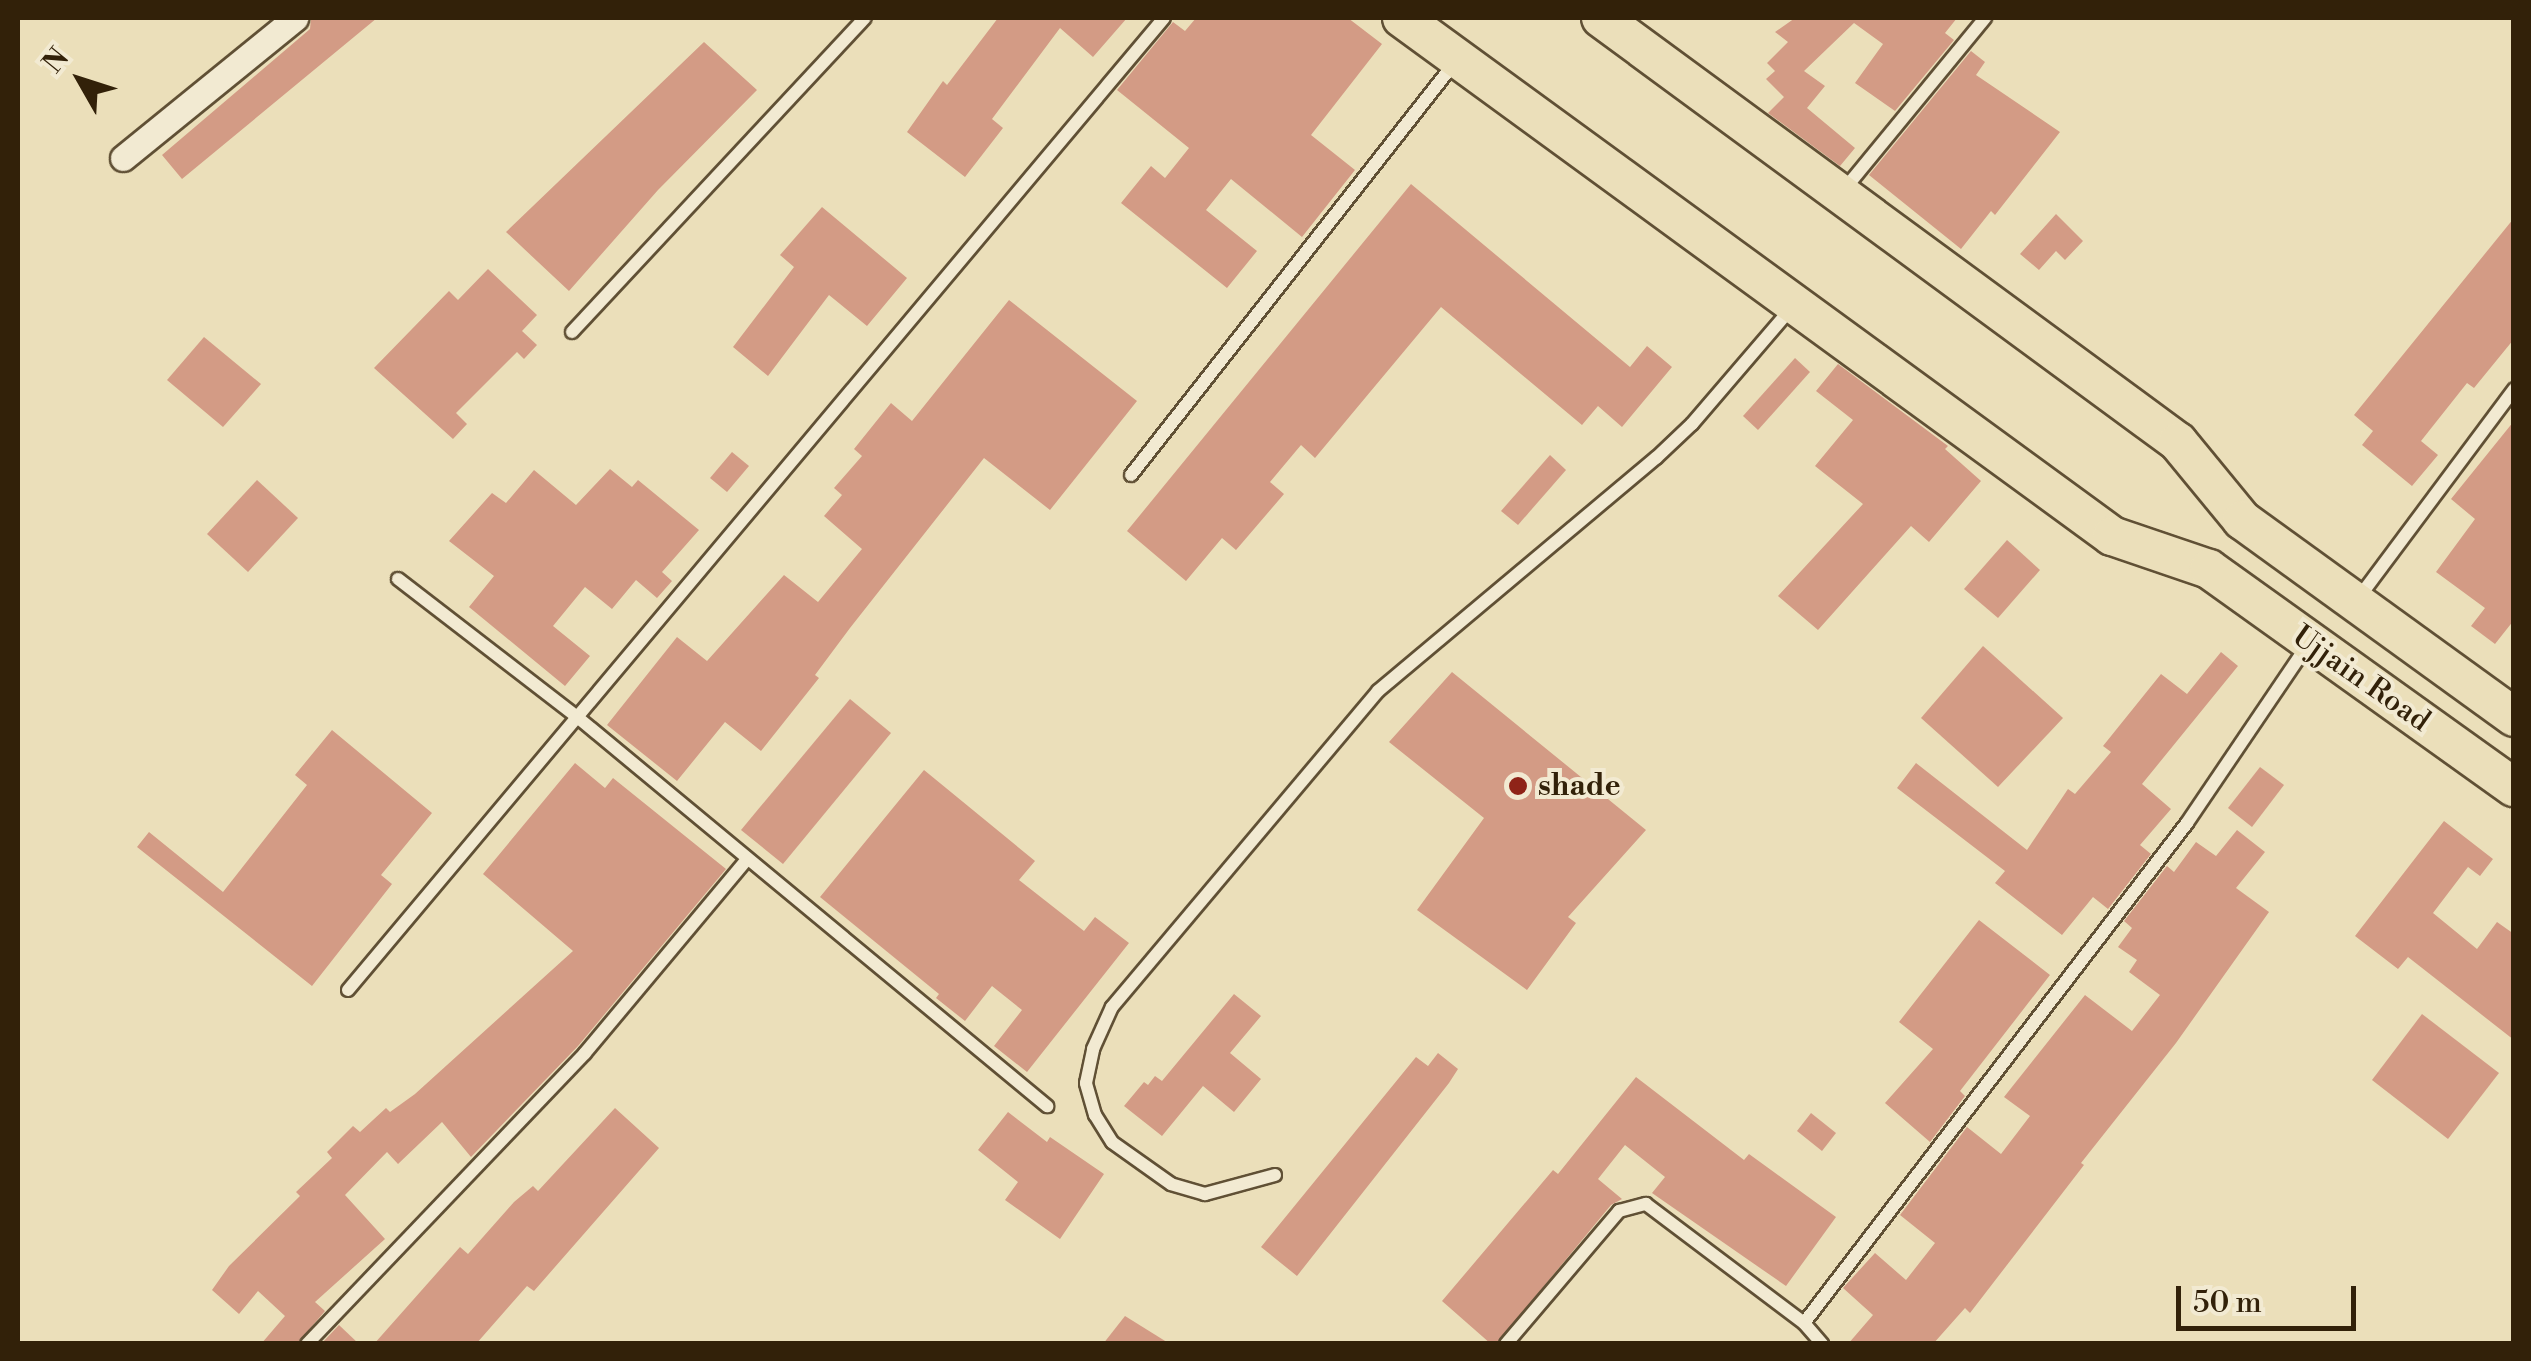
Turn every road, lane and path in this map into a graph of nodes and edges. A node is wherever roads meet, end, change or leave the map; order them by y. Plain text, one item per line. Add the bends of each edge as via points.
1 (296, 18) edge
2 (864, 18) edge
3 (1164, 18) edge
4 (1402, 18) edge
5 (1601, 18) edge
6 (1984, 18) edge
7 (1458, 59) junction
8 (123, 158) dead end
9 (1842, 193) junction
10 (1794, 304) junction
11 (572, 332) dead end
12 (2514, 389) edge
13 (1131, 475) dead end
14 (398, 579) dead end
15 (2356, 602) junction
16 (2309, 642) junction
17 (576, 716) junction
18 (2514, 717) edge
19 (2514, 787) edge
20 (747, 859) junction
21 (348, 990) dead end
22 (1047, 1106) dead end
23 (1276, 1175) dead end
24 (1804, 1323) junction
25 (307, 1344) edge
26 (1506, 1344) edge
27 (1822, 1344) edge

1 - 8 street
2 - 11 lane
3 - 17 lane
4 - 7 main road, Ujjain Road
5 - 9 main road, Ujjain Road
6 - 9 lane
7 - 10 main road, Ujjain Road
7 - 13 lane
9 - 15 main road, Ujjain Road via 2178,442 2242,520
10 - 16 main road, Ujjain Road via 2112,536 2209,570
10 - 23 lane via 1680,435 1378,691 1112,1007 1086,1083 1112,1142 1172,1184 1206,1194
12 - 15 lane
14 - 17 lane
15 - 18 main road, Ujjain Road
16 - 19 main road, Ujjain Road
16 - 24 lane via 2186,822
17 - 20 lane
17 - 21 lane
20 - 22 lane
20 - 25 lane via 585,1053
24 - 26 lane via 1658,1211 1632,1204
24 - 27 lane

